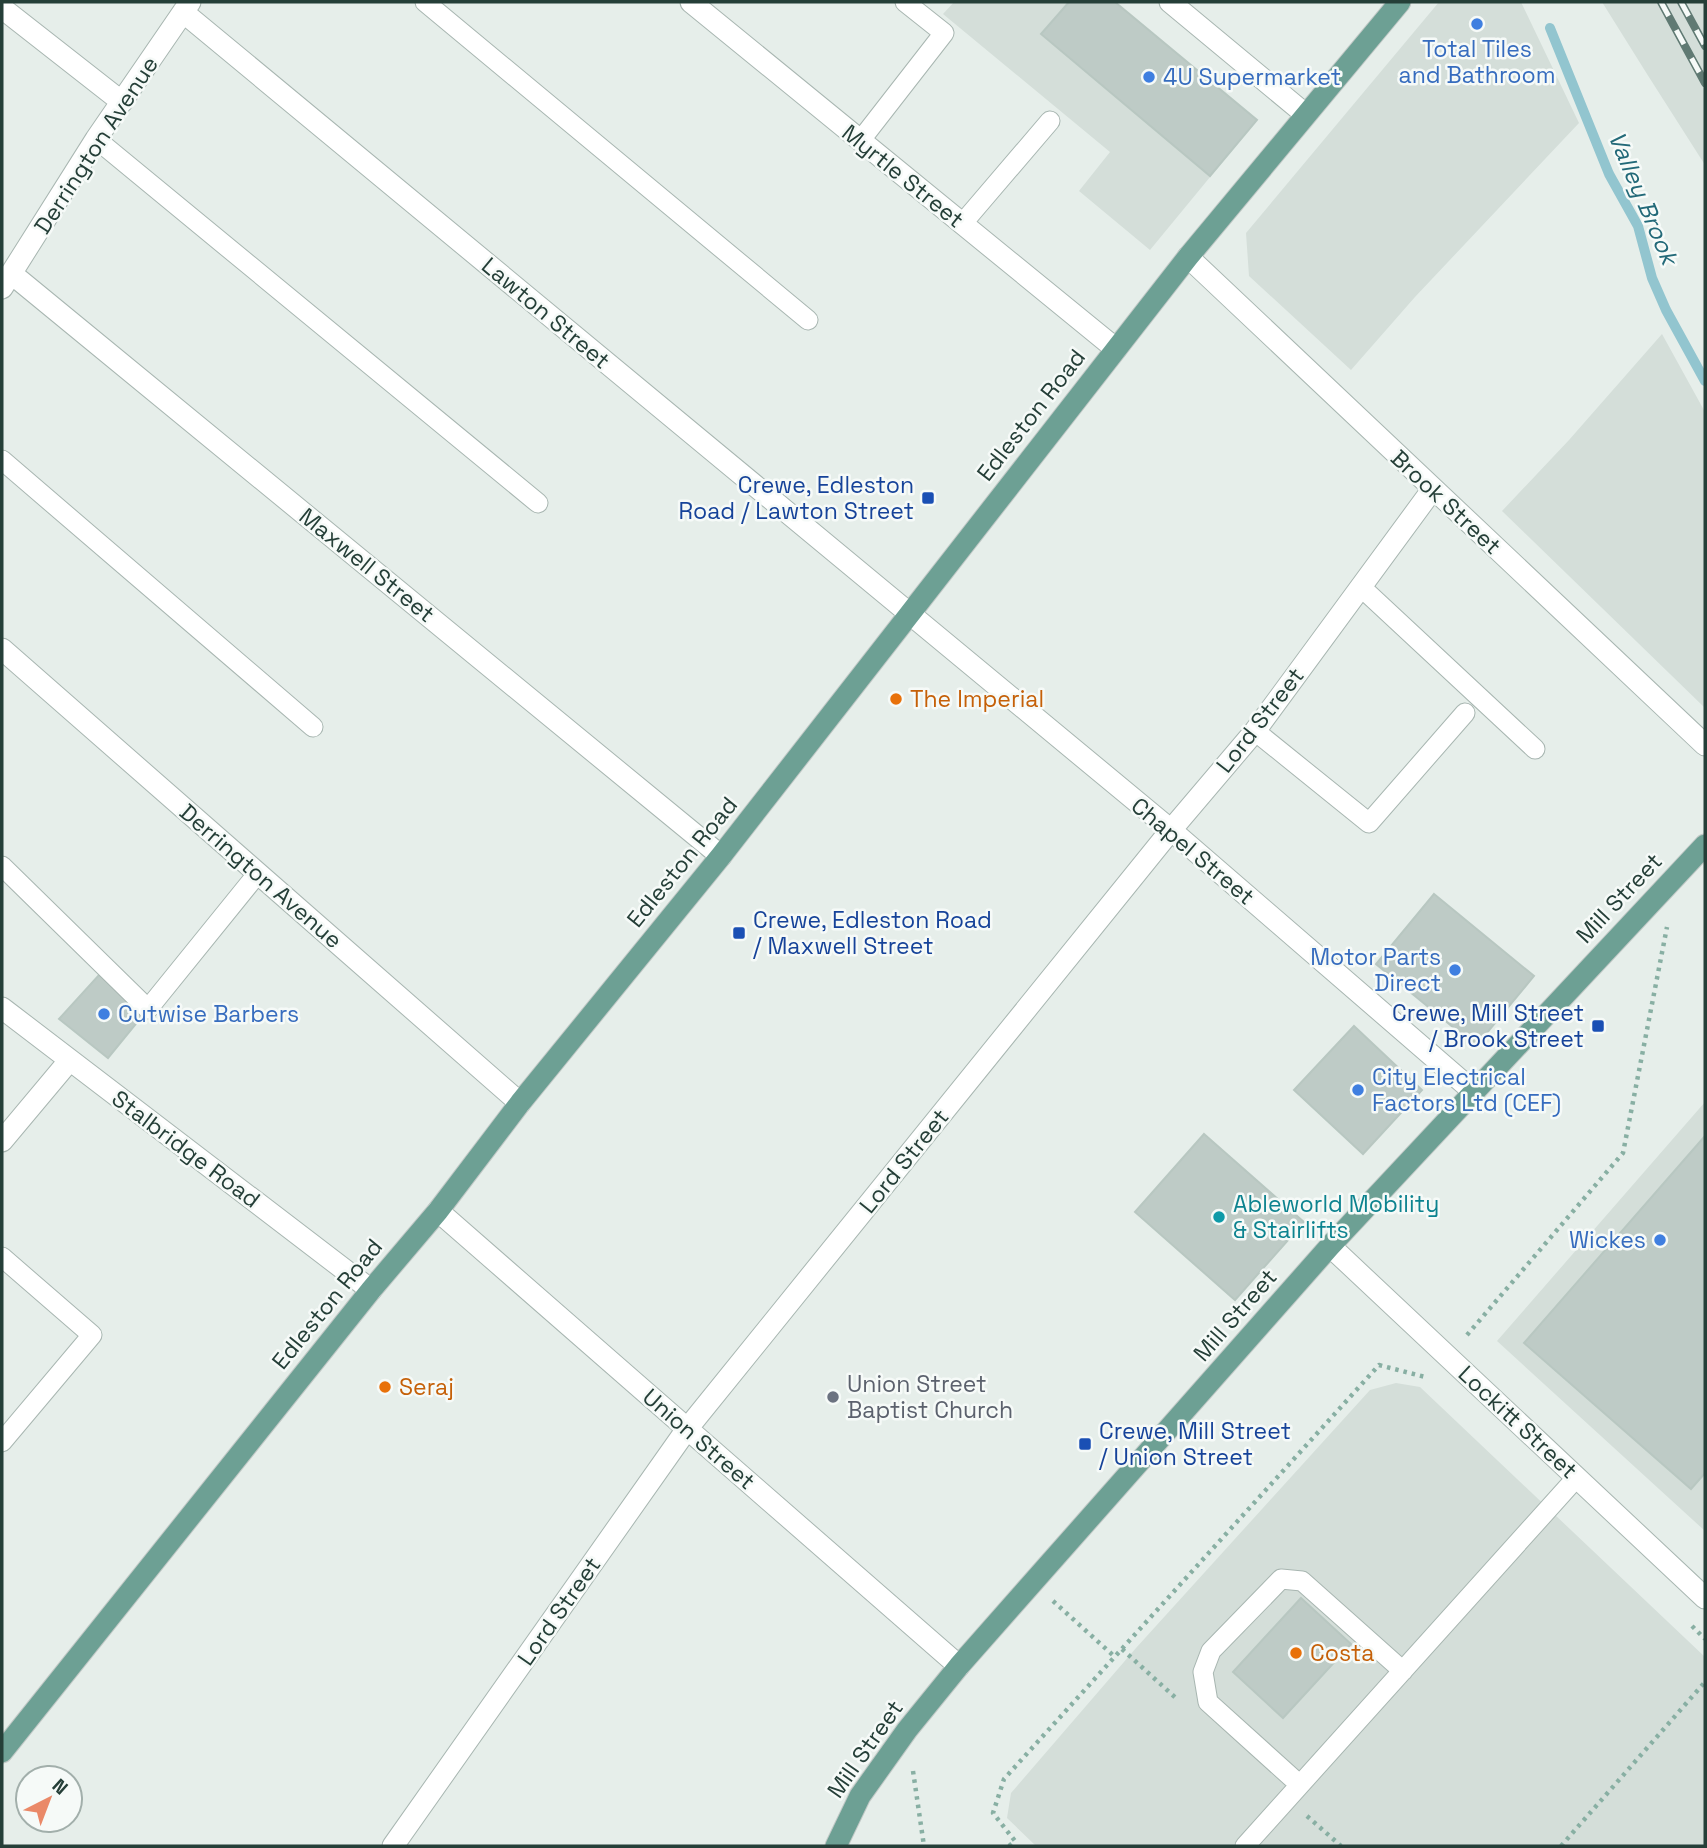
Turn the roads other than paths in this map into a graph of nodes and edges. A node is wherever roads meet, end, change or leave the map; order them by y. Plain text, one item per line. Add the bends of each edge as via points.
1 (425, 2) edge
2 (691, 2) edge
3 (905, 2) edge
4 (1170, 2) edge
5 (1400, 2) edge
6 (187, 7) edge
7 (2, 8) edge
8 (122, 103) junction
9 (1305, 114) junction
10 (1051, 121) dead end
11 (96, 139) junction
12 (860, 141) junction
13 (962, 225) junction
14 (1188, 257) junction
15 (7, 281) edge
16 (808, 320) dead end
17 (1116, 349) junction
18 (2, 460) edge
19 (1432, 490) junction
20 (538, 503) dead end
21 (1361, 587) junction
22 (908, 615) junction
23 (2, 649) edge
24 (1465, 713) dead end
25 (313, 727) dead end
26 (1255, 731) junction
27 (1705, 744) edge
28 (1535, 749) dead end
29 (1171, 830) junction
30 (1705, 845) edge
31 (721, 856) junction
32 (2, 866) edge
33 (258, 873) junction
34 (2, 1008) edge
35 (69, 1061) junction
36 (1474, 1092) junction
37 (520, 1103) junction
38 (2, 1141) edge
39 (439, 1211) junction
40 (1330, 1247) junction
41 (2, 1257) edge
42 (371, 1290) junction
43 (687, 1429) junction
44 (2, 1442) edge
45 (1577, 1477) junction
46 (1705, 1598) edge
47 (959, 1666) junction
48 (1403, 1671) junction
49 (2, 1752) edge
50 (1300, 1785) junction
51 (393, 1846) edge
52 (836, 1846) edge
53 (1245, 1846) edge

1 - 16 lane
2 - 12 street, Myrtle Street
3 - 12 lane via 944,33
4 - 9 street
5 - 9 main road, Edleston Road
6 - 8 street, Derrington Avenue
6 - 22 street, Lawton Street
7 - 8 street
8 - 11 street, Derrington Avenue
9 - 14 main road, Edleston Road
10 - 13 lane
11 - 15 street, Derrington Avenue
11 - 20 lane
12 - 13 street, Myrtle Street
13 - 17 street, Myrtle Street
14 - 17 main road, Edleston Road
14 - 19 street, Brook Street
15 - 31 street, Maxwell Street
17 - 22 main road, Edleston Road
18 - 25 lane
19 - 21 street, Lord Street
19 - 27 street, Brook Street
21 - 26 street, Lord Street
21 - 28 lane
22 - 29 street, Chapel Street
22 - 31 main road, Edleston Road
23 - 33 street, Derrington Avenue
24 - 26 lane via 1369,823
26 - 29 street, Lord Street
29 - 36 street, Chapel Street
29 - 43 street, Lord Street
30 - 36 main road, Mill Street
31 - 37 main road, Edleston Road
32 - 33 lane via 148,1009
33 - 37 street, Derrington Avenue
34 - 35 street, Stalbridge Road
35 - 38 street
35 - 42 street, Stalbridge Road
36 - 40 main road, Mill Street
37 - 39 main road, Edleston Road
39 - 42 main road, Edleston Road
39 - 43 street, Union Street
40 - 45 street, Lockitt Street
40 - 47 main road, Mill Street
41 - 44 lane via 92,1335
42 - 49 main road, Edleston Road
43 - 47 street, Union Street
43 - 51 street, Lord Street
45 - 46 street, Lockitt Street
45 - 48 lane
47 - 52 main road, Mill Street via 860,1796
48 - 50 lane
48 - 50 lane via 1302,1581 1281,1579 1211,1651 1203,1672 1208,1702
50 - 53 lane

